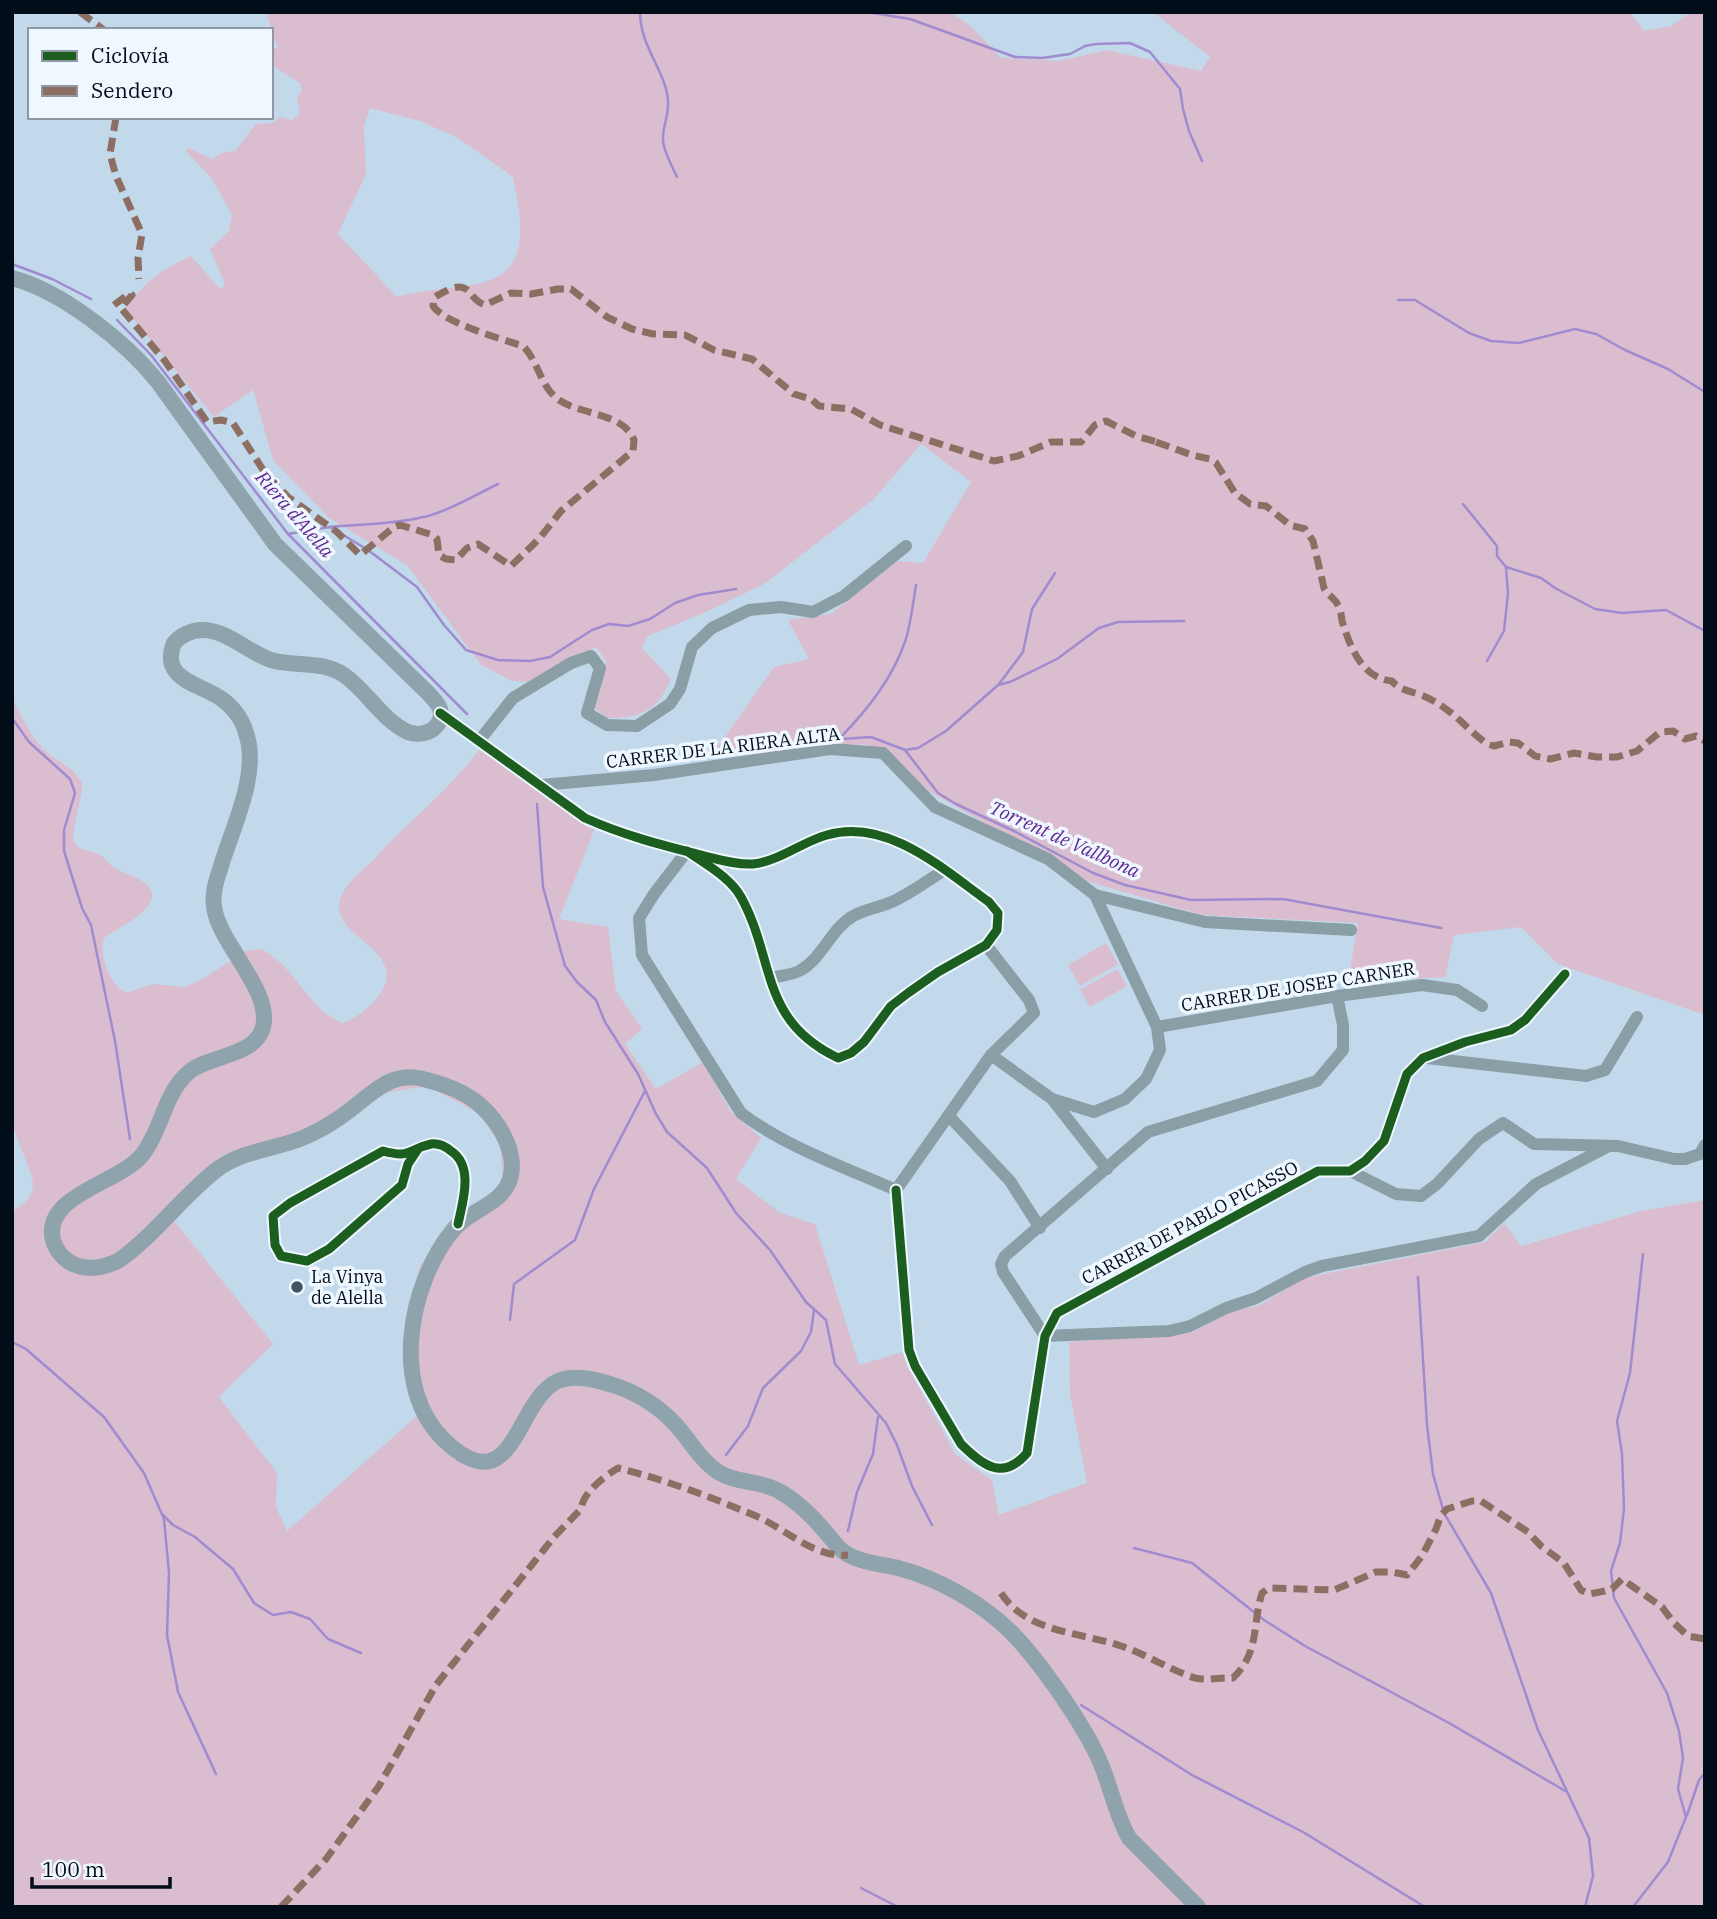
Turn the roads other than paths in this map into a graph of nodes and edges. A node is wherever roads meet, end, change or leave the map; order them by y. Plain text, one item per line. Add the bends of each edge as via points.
1 (12, 278) edge
2 (906, 545) dead end
3 (439, 719) junction
4 (480, 741) junction
5 (541, 785) junction
6 (687, 851) junction
7 (944, 870) junction
8 (1095, 895) junction
9 (1351, 930) dead end
10 (986, 945) junction
11 (1565, 974) dead end
12 (770, 978) junction
13 (1337, 996) junction
14 (1482, 1006) dead end
15 (1637, 1017) dead end
16 (1157, 1027) junction
17 (991, 1055) junction
18 (1423, 1058) junction
19 (1052, 1099) junction
20 (948, 1116) junction
21 (1705, 1145) edge
22 (1609, 1146) junction
23 (418, 1149) junction
24 (1107, 1169) junction
25 (1350, 1171) junction
26 (896, 1190) junction
27 (458, 1224) junction
28 (1040, 1228) junction
29 (1045, 1336) junction
30 (1198, 1907) edge

1 - 3 main road via 60,300 134,356 158,382 275,544 427,692 439,707
2 - 4 street via 844,596 813,611 781,607 749,611 712,628 692,648 680,690 670,704 637,726 607,725 587,713 600,668 591,656 513,698
3 - 4 street
3 - 27 main road via 425,733 408,732 334,669 272,660 227,636 205,630 185,634 174,643 170,655 174,670 228,705 248,741 250,772 213,901 221,931 262,1003 263,1028 247,1046 188,1073 140,1158 70,1200 57,1214 52,1234 57,1250 74,1264 90,1269 110,1265 127,1255 228,1161 302,1138 328,1125 376,1088 405,1077 424,1078 472,1099 497,1125 509,1149 511,1170 506,1189
4 - 5 street
5 - 6 street via 585,818 653,844
5 - 8 street, CARRER DE LA RIERA ALTA via 654,775 830,749 883,753 935,807 1048,859
6 - 7 street via 757,864 828,834 860,832 916,851
6 - 12 street via 740,895
6 - 26 street via 639,918 642,955 741,1112 812,1153
7 - 10 street via 998,913 997,930
7 - 12 street via 891,903 851,918 800,971
8 - 9 street via 1205,922
8 - 16 street, CARRER DE LA RIERA ALTA
10 - 12 street via 908,993 891,1006 864,1042 838,1058 818,1049 796,1030 779,1005
10 - 17 street via 1034,1013
11 - 18 street via 1511,1030
13 - 14 street, CARRER DE JOSEP CARNER via 1422,985 1457,990
13 - 16 street, CARRER DE JOSEP CARNER
13 - 24 street via 1343,1050 1317,1081 1149,1132
15 - 18 street via 1605,1070 1586,1076
16 - 19 street via 1160,1050 1146,1079 1125,1099 1094,1112
17 - 19 street
17 - 20 street
18 - 25 street via 1407,1074 1384,1142
19 - 24 street
20 - 26 street
20 - 28 street via 1010,1181
21 - 22 street via 1700,1154 1685,1159
22 - 25 street via 1535,1144 1503,1123 1479,1139 1421,1195 1396,1194
22 - 29 street via 1536,1184 1479,1236 1322,1266 1180,1329
23 - 23 street via 402,1185 329,1249 307,1261 281,1256 275,1245 273,1216 383,1151 409,1155
23 - 27 street via 435,1143 460,1157 464,1197
24 - 28 street
25 - 29 street, CARRER DE PABLO PICASSO via 1318,1171 1057,1313
26 - 29 street via 909,1350 961,1444 991,1466 1016,1465 1027,1452
27 - 30 main road via 423,1281 412,1320 415,1387 421,1407 443,1438 468,1458 489,1461 510,1445 552,1385 566,1378 612,1384 661,1410 719,1472 786,1495 848,1555 923,1576 960,1594 1011,1632 1041,1670 1096,1753 1129,1838
28 - 29 street via 1001,1264

